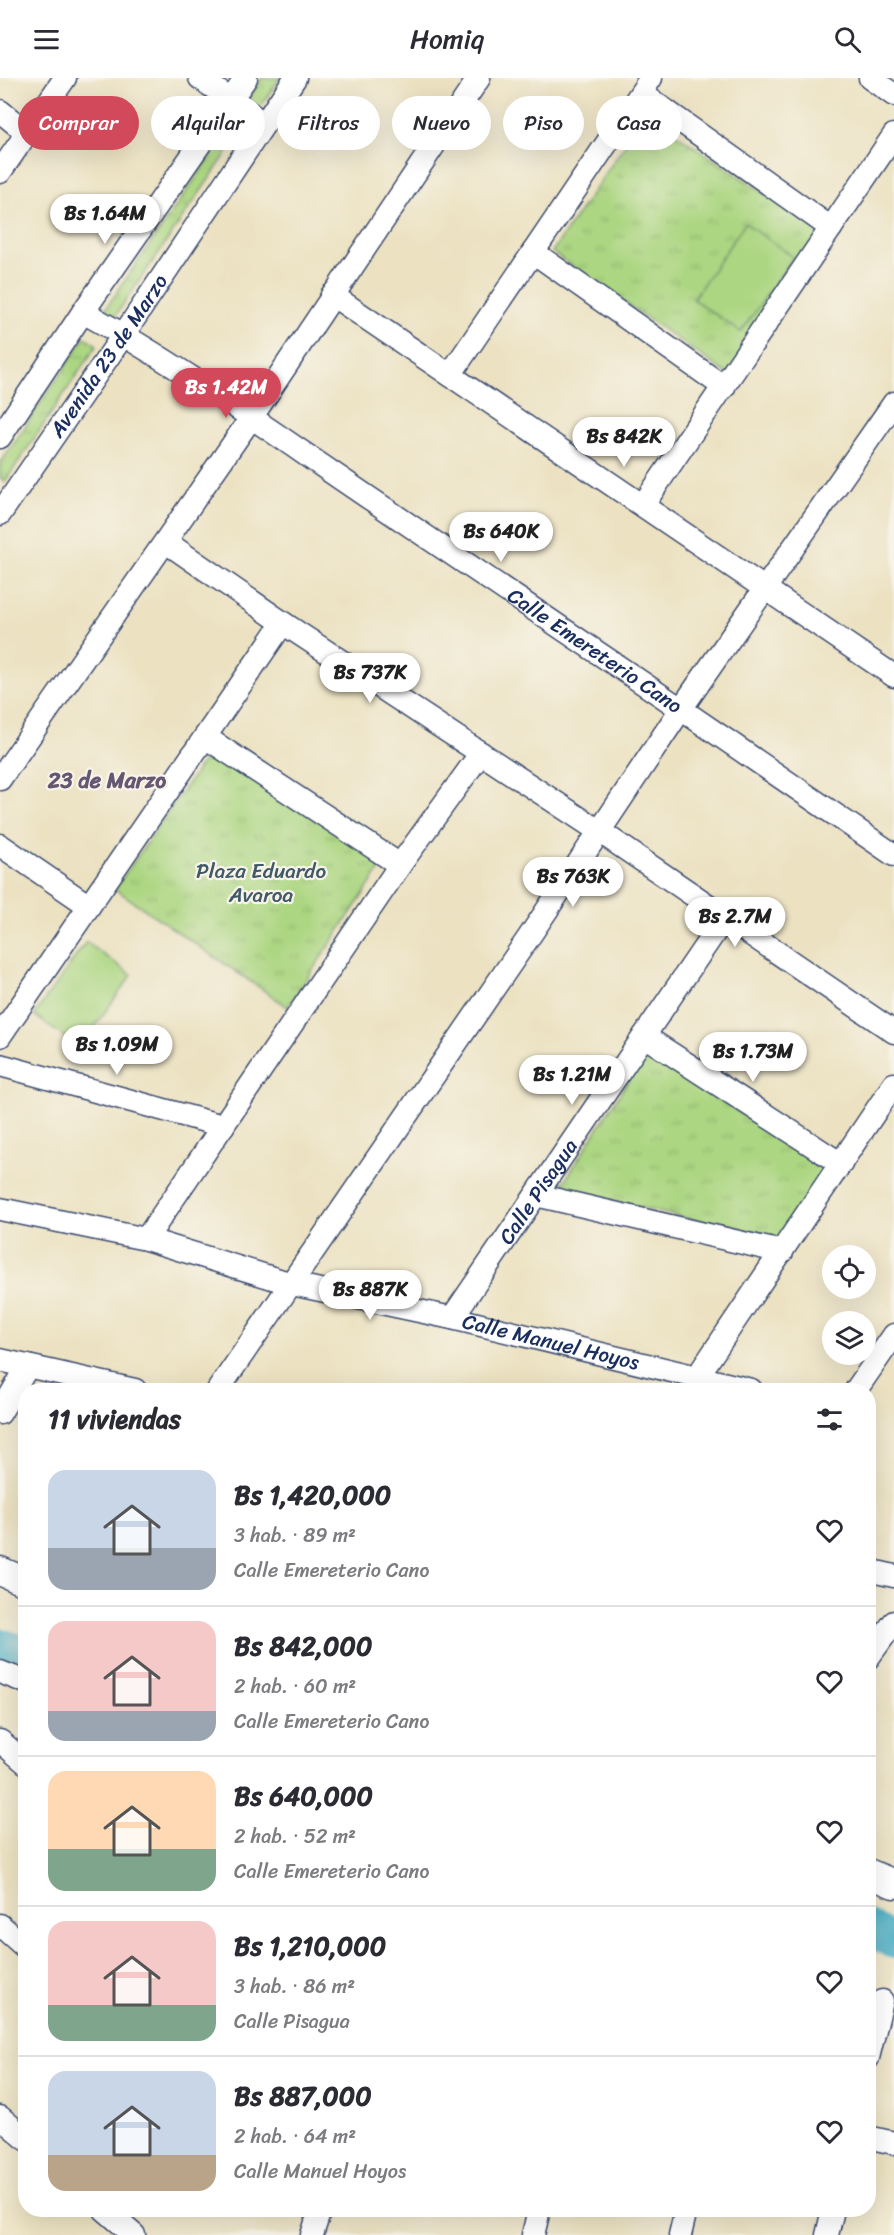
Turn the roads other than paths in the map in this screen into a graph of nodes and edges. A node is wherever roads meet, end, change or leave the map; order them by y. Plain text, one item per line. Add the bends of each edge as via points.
1 (65, 78) edge
2 (200, 78) edge
3 (246, 78) edge
4 (295, 78) edge
5 (870, 78) edge
6 (469, 82) edge
7 (646, 85) edge
8 (894, 95) edge
9 (53, 96) edge
10 (225, 96) edge
11 (234, 96) edge
12 (0, 111) edge
13 (265, 120) edge
14 (18, 126) edge
15 (894, 135) edge
16 (18, 146) edge
17 (196, 150) edge
18 (245, 150) edge
19 (0, 172) edge
20 (831, 228) junction
21 (533, 252) junction
22 (332, 295) junction
23 (83, 312) junction
24 (124, 334) junction
25 (450, 375) junction
26 (724, 387) junction
27 (894, 404) edge
28 (251, 418) junction
29 (0, 437) edge
30 (3, 502) edge
31 (643, 506) junction
32 (166, 542) junction
33 (765, 588) junction
34 (283, 622) junction
35 (892, 670) edge
36 (681, 709) junction
37 (205, 737) junction
38 (481, 753) junction
39 (0, 779) edge
40 (599, 831) junction
41 (0, 845) edge
42 (894, 855) edge
43 (400, 865) junction
44 (89, 906) junction
45 (725, 917) junction
46 (894, 1032) edge
47 (0, 1036) edge
48 (644, 1036) junction
49 (0, 1065) edge
50 (894, 1084) edge
51 (223, 1126) junction
52 (841, 1164) junction
53 (536, 1195) junction
54 (0, 1209) edge
55 (146, 1239) junction
56 (782, 1252) junction
57 (292, 1284) junction
58 (452, 1318) junction
59 (894, 1335) edge
60 (0, 1360) edge
61 (28, 1366) junction
62 (697, 1377) junction
63 (104, 1383) edge
64 (223, 1383) edge
65 (722, 1383) edge
66 (861, 1383) edge
67 (0, 1413) edge
68 (0, 1571) edge
69 (876, 1572) edge
70 (894, 1576) edge
71 (18, 1579) edge
72 (894, 1622) edge
73 (876, 1647) edge
74 (0, 1672) edge
75 (18, 1679) edge
76 (0, 1741) edge
77 (18, 1756) edge
78 (876, 1876) edge
79 (894, 1884) edge
80 (0, 1926) edge
81 (18, 1941) edge
82 (882, 2001) edge
83 (876, 2025) edge
84 (0, 2117) edge
85 (18, 2132) edge
86 (876, 2139) edge
87 (894, 2143) edge
88 (113, 2217) edge
89 (318, 2217) edge
90 (537, 2217) edge
91 (684, 2217) edge
92 (831, 2217) edge
93 (134, 2235) edge
94 (312, 2235) edge
95 (533, 2235) edge
96 (680, 2235) edge
97 (827, 2235) edge

1 - 9 street
2 - 10 street
3 - 11 street
4 - 13 street, Avenida 23 de Marzo
5 - 8 street
6 - 22 street
7 - 20 street
7 - 21 street
12 - 14 street
15 - 20 street
16 - 19 street
17 - 23 street
18 - 24 street, Avenida 23 de Marzo
20 - 26 street
21 - 25 street
21 - 26 street
22 - 25 street
22 - 28 street
23 - 24 street, Calle Emereterio Cano
23 - 29 street
24 - 28 street, Calle Emereterio Cano
24 - 30 street, Avenida 23 de Marzo
25 - 31 street
26 - 31 street
27 - 33 street
28 - 32 street
28 - 36 street, Calle Emereterio Cano
31 - 33 street
32 - 34 street
32 - 39 street
33 - 35 street
33 - 36 street
34 - 37 street
34 - 38 street
36 - 40 street
36 - 42 street, Calle Emereterio Cano
37 - 43 street
37 - 44 street
38 - 40 street
38 - 43 street
40 - 45 street
40 - 57 street
41 - 44 street
43 - 51 street
44 - 47 street
45 - 46 street
45 - 48 street, Calle Pisagua
48 - 52 street
48 - 53 street, Calle Pisagua
49 - 51 street
50 - 52 street
51 - 55 street
52 - 56 street
53 - 56 street
53 - 58 street, Calle Pisagua
54 - 55 street, Calle Manuel Hoyos
55 - 57 street, Calle Manuel Hoyos
56 - 62 street
57 - 58 street, Calle Manuel Hoyos
57 - 64 street
58 - 62 street, Calle Manuel Hoyos
59 - 66 street
60 - 61 street
61 - 63 street
61 - 67 street
62 - 65 street, Calle Manuel Hoyos
68 - 71 main road
69 - 70 street
72 - 73 street
74 - 75 street
76 - 77 street
78 - 79 main road
80 - 81 street
82 - 83 street
84 - 85 street
86 - 87 street
88 - 93 street
89 - 94 street
90 - 95 street
91 - 96 street
92 - 97 street

